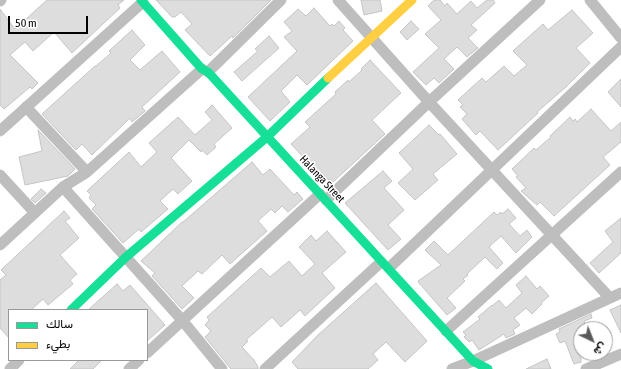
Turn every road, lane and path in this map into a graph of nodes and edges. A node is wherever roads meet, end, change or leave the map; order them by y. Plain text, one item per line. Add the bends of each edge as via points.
1 (281, 0) edge
2 (338, 0) edge
3 (412, 0) edge
4 (540, 0) edge
5 (590, 0) edge
6 (142, 1) edge
7 (371, 37) junction
8 (621, 38) edge
9 (621, 47) edge
10 (205, 70) junction
11 (429, 102) junction
12 (26, 107) junction
13 (0, 131) edge
14 (267, 138) junction
15 (491, 170) junction
16 (87, 172) junction
17 (621, 172) edge
18 (0, 175) edge
19 (63, 187) junction
20 (323, 197) junction
21 (35, 213) junction
22 (552, 236) junction
23 (0, 246) edge
24 (126, 257) junction
25 (385, 265) junction
26 (621, 293) edge
27 (610, 298) junction
28 (72, 309) edge
29 (182, 320) junction
30 (446, 331) junction
31 (148, 352) edge
32 (621, 354) edge
33 (18, 361) edge
34 (138, 361) edge
35 (473, 361) junction
36 (10, 369) edge
37 (129, 369) edge
38 (222, 369) edge
39 (265, 369) edge
40 (452, 369) edge
41 (488, 369) edge
42 (586, 369) edge

1 - 10 street
2 - 7 street
3 - 7 street
4 - 11 street
5 - 8 street
6 - 10 street, Halanga Street
6 - 12 street
7 - 11 street
7 - 14 street
9 - 15 street
10 - 14 street, Halanga Street
10 - 16 street
11 - 15 street
11 - 20 street
12 - 13 street
12 - 16 street
14 - 20 street, Halanga Street
14 - 24 street
15 - 22 street
15 - 25 street
16 - 19 street
17 - 22 street
18 - 21 street
19 - 21 street
19 - 24 street
20 - 25 street, Halanga Street
20 - 29 street
21 - 23 street
22 - 27 street
22 - 30 street
24 - 28 street
24 - 29 street
25 - 30 street, Halanga Street
25 - 39 street
26 - 27 street
27 - 35 street
29 - 31 street
29 - 38 street
30 - 35 street, Halanga Street
32 - 42 street
33 - 36 street
34 - 37 street
35 - 40 street
35 - 41 street, Halanga Street

